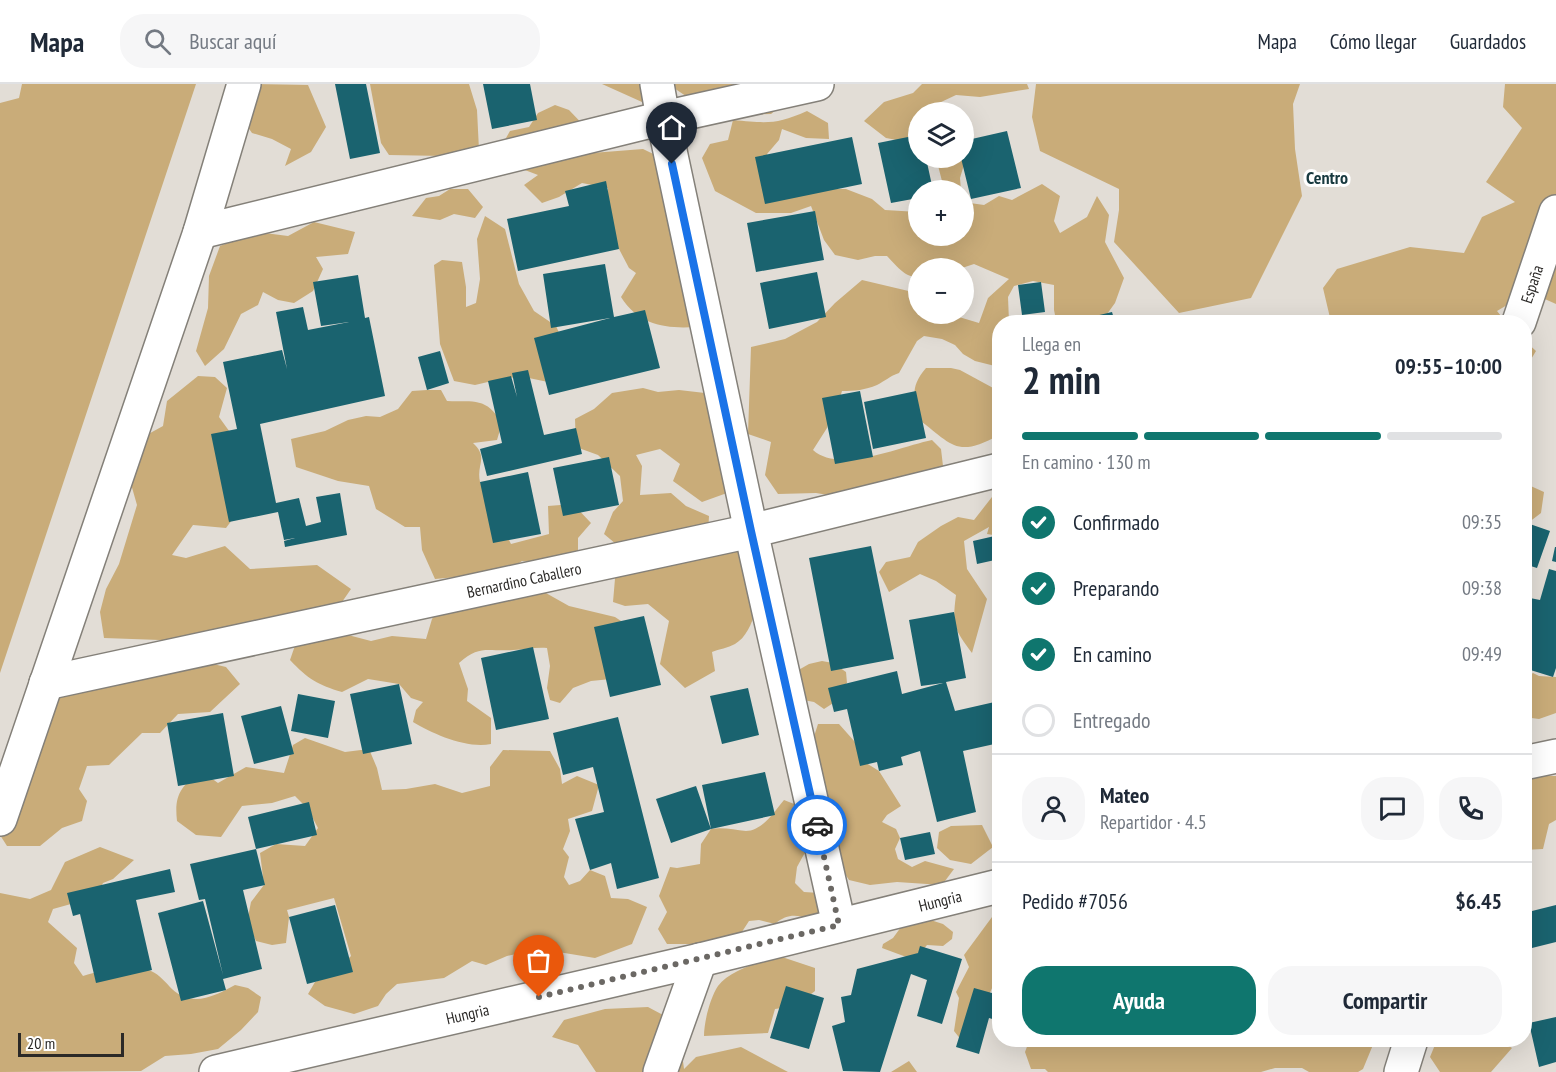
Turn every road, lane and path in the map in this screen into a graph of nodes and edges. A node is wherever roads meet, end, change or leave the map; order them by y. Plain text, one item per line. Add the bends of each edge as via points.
1 (244, 84) edge
2 (657, 84) edge
3 (817, 84) edge
4 (663, 118) junction
5 (1556, 212) edge
6 (200, 232) junction
7 (1521, 315) edge
8 (992, 472) edge
9 (751, 531) junction
10 (46, 683) junction
11 (1556, 756) edge
12 (1532, 761) edge
13 (0, 819) edge
14 (992, 888) edge
15 (839, 925) junction
16 (700, 960) junction
17 (1409, 1047) edge
18 (216, 1072) edge
19 (660, 1072) edge
20 (1401, 1072) edge

1 - 6 street
2 - 4 street
3 - 4 street
4 - 6 street
4 - 9 street
5 - 7 street, España
6 - 10 street
8 - 9 street, Bernardino Caballero
9 - 10 street, Bernardino Caballero
9 - 15 street
10 - 13 street
11 - 12 street
14 - 15 street, Hungria
15 - 16 street, Hungria
16 - 18 street, Hungria
16 - 19 street
17 - 20 street

